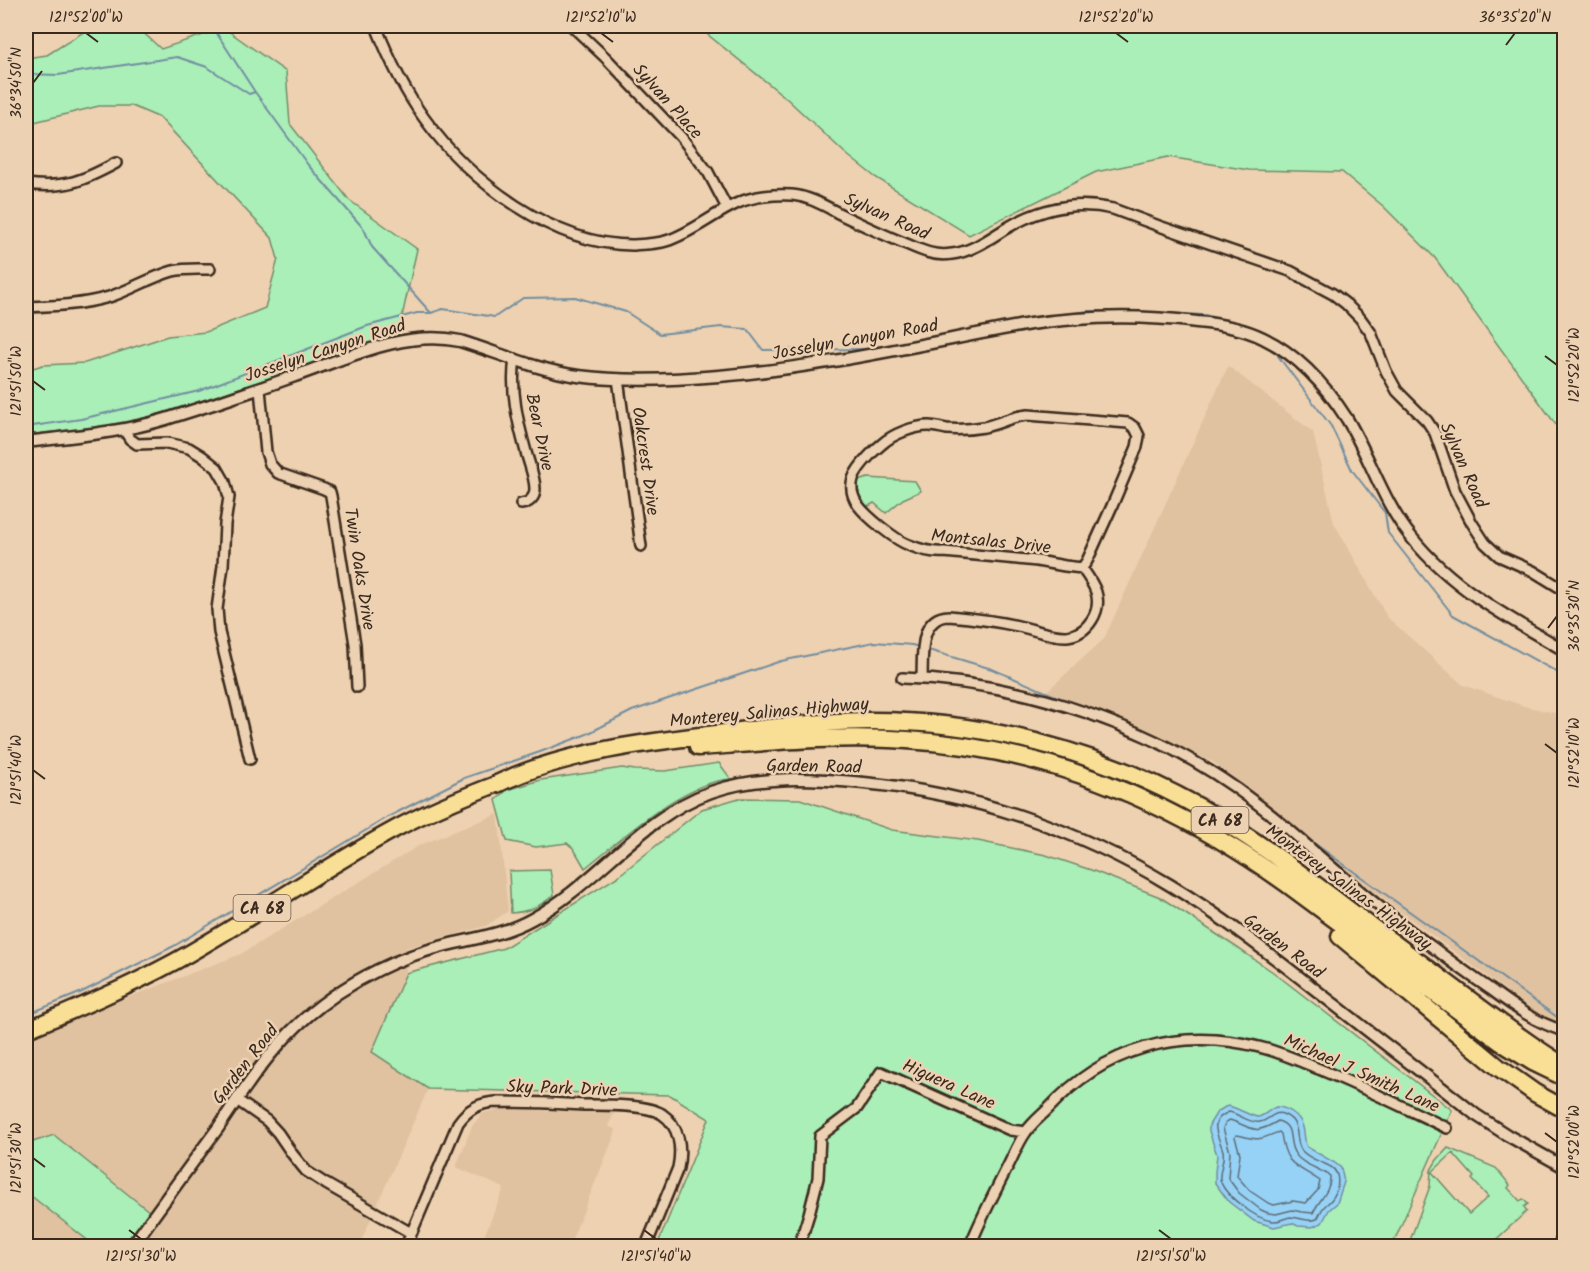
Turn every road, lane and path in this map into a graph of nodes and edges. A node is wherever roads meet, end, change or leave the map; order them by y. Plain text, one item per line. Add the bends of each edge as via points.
1 (376, 26) edge
2 (572, 26) edge
3 (116, 163) dead end
4 (26, 184) edge
5 (727, 208) junction
6 (210, 269) dead end
7 (26, 308) edge
8 (515, 359) junction
9 (618, 379) junction
10 (260, 389) junction
11 (123, 430) junction
12 (26, 442) edge
13 (521, 504) dead end
14 (641, 546) dead end
15 (1082, 568) junction
16 (1564, 590) edge
17 (1564, 650) edge
18 (902, 678) dead end
19 (922, 679) junction
20 (357, 687) dead end
21 (250, 759) dead end
22 (497, 784) junction
23 (1240, 853) junction
24 (1450, 1026) junction
25 (26, 1030) edge
26 (1564, 1031) edge
27 (1564, 1064) edge
28 (1564, 1077) edge
29 (1564, 1097) edge
30 (237, 1100) junction
31 (1564, 1110) edge
32 (1448, 1128) dead end
33 (1026, 1132) junction
34 (1564, 1167) edge
35 (411, 1233) junction
36 (1564, 1235) edge
37 (132, 1246) edge
38 (406, 1246) edge
39 (646, 1246) edge
40 (799, 1246) edge
41 (970, 1246) edge
42 (1559, 1246) edge

1 - 5 street, Sylvan Road via 402,86 449,148 490,188 557,228 609,243 664,242
2 - 5 street, Sylvan Place via 681,137 708,172
3 - 4 street via 73,183
5 - 16 street, Sylvan Road via 759,197 806,198 908,245 939,255 965,251 1016,222 1049,209 1098,205 1290,271 1333,294 1371,333 1392,383 1436,433 1455,491 1485,543 1499,556
6 - 7 street via 174,271 89,302
8 - 9 street, Josselyn Canyon Road via 578,376
8 - 10 street, Josselyn Canyon Road via 460,340 420,338 382,346
8 - 13 street, Bear Drive via 516,409 535,490 530,501
9 - 14 street, Oakcrest Drive
9 - 17 street, Josselyn Canyon Road via 692,378 792,368 1066,319 1152,317 1210,323 1250,333 1299,362 1338,405 1396,516 1433,562 1481,600
10 - 11 street, Josselyn Canyon Road
10 - 20 street, Twin Oaks Drive via 270,464 278,473 324,489 332,496 355,644
11 - 12 street, Josselyn Canyon Road
11 - 21 street via 137,444 167,443 189,448 217,468 225,482 229,497 217,609 219,632
15 - 15 street, Montsalas Drive via 934,553 908,545 859,506 853,494 853,477 882,444 923,426 975,428 1028,415 1128,423 1135,428 1139,440
15 - 19 street via 1095,590 1097,605 1091,622 1079,633 1058,635 996,622 941,617 924,635
18 - 19 street
19 - 26 street via 973,684 1042,700 1135,732 1191,759 1258,804 1431,947 1522,1012
22 - 23 highway, Monterey Salinas Highway / CA 68 via 566,765 669,750 873,738 926,741 1012,754 1095,779 1168,811
22 - 25 highway, Monterey Salinas Highway / CA 68 via 398,828 174,962
22 - 27 highway, Monterey Salinas Highway / CA 68 via 546,765 600,752 834,722 923,724 1031,741 1118,769 1224,822
23 - 24 highway
23 - 28 highway, CA 68 via 1494,1037
24 - 29 highway via 1516,1073
24 - 31 highway via 1506,1072
30 - 34 street, Garden Road via 289,1034 360,979 415,954 502,933 532,919 554,906 655,823 694,799 753,782 808,779 882,785 969,802 1053,828 1140,868 1245,936 1476,1115
30 - 35 street via 267,1121 306,1171
30 - 37 street, Garden Road
32 - 33 street, Michael J Smith Lane via 1351,1082 1261,1047 1198,1040 1142,1048 1097,1067 1059,1096
33 - 40 street, Higuera Lane via 1010,1130 881,1072 857,1108 820,1136 818,1178
33 - 41 street, Michael J Smith Lane
35 - 38 street, Sky Park Drive
35 - 39 street, Sky Park Drive via 456,1127 472,1108 487,1102 629,1106 662,1114 679,1140 678,1168
36 - 42 street

